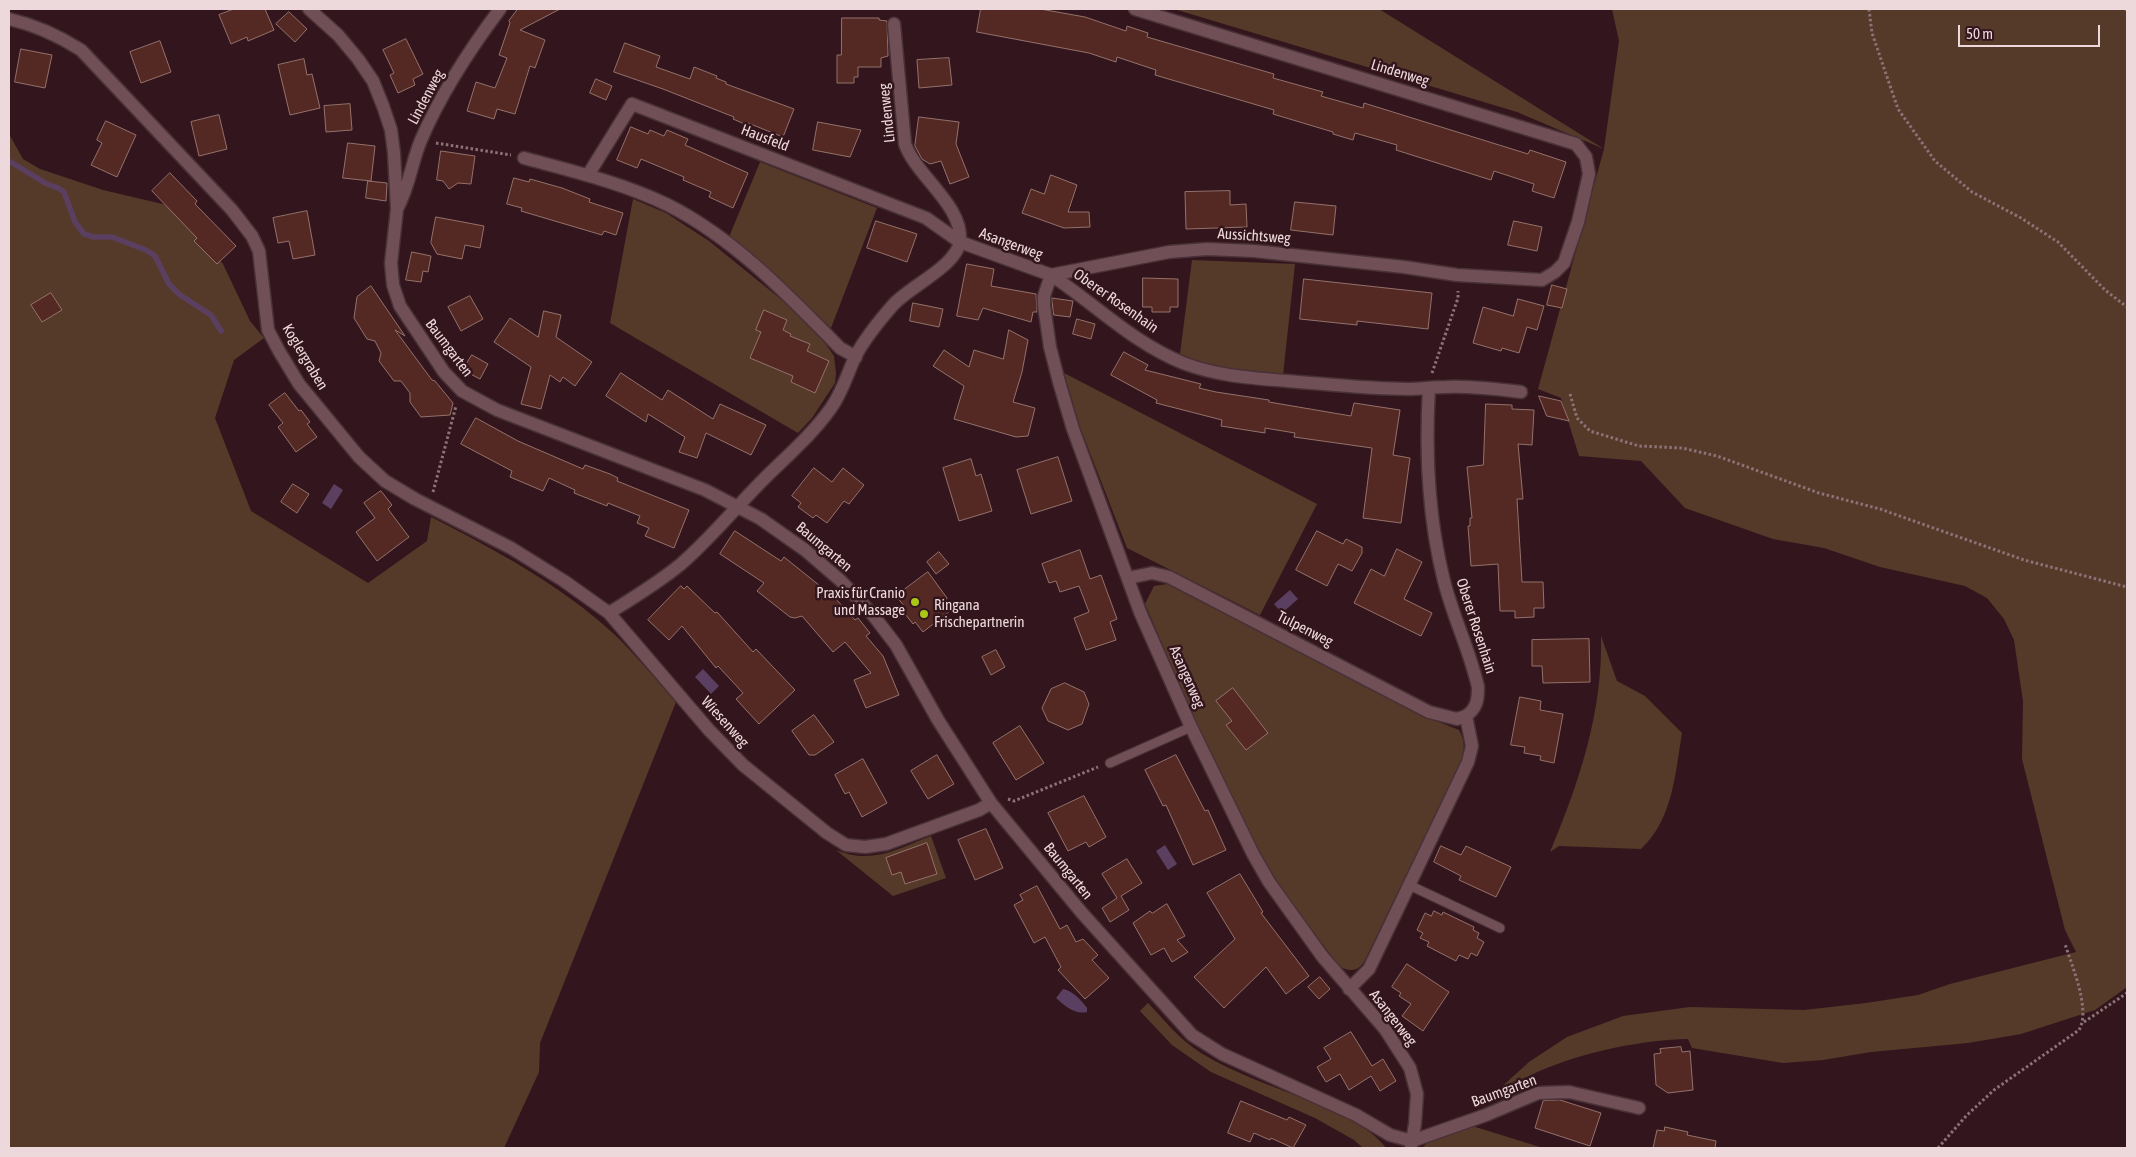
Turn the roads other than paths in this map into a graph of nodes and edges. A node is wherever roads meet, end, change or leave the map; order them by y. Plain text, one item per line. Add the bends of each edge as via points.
1 (309, 9) edge
2 (500, 9) edge
3 (1134, 9) edge
4 (9, 19) edge
5 (894, 24) dead end
6 (524, 158) road end
7 (588, 175) junction
8 (397, 208) junction
9 (1578, 222) joint
10 (960, 242) junction
11 (1051, 275) junction
12 (856, 357) junction
13 (1429, 388) junction
14 (1521, 392) dead end
15 (738, 506) junction
16 (1128, 578) junction
17 (609, 613) junction
18 (1466, 716) junction
19 (1191, 728) junction
20 (1110, 763) road end
21 (991, 802) junction
22 (1409, 885) junction
23 (1500, 928) dead end
24 (1349, 989) junction
25 (1639, 1108) dead end
26 (1411, 1145) edge

1 - 8 street, Baumgarten via 338,35 373,81 391,130
2 - 8 street, Lindenweg via 466,58 431,118 406,192
3 - 9 street, Lindenweg via 1576,144 1586,157 1589,174
4 - 17 street, Koglergraben via 61,37 81,50 232,210 259,251 268,330 299,384 359,457 385,481 511,548
5 - 10 street, Lindenweg via 905,144 909,156 951,210 959,228
6 - 7 street
7 - 10 street, Hausfeld via 632,104 926,218
7 - 12 street via 669,206 726,242 760,269 840,348
8 - 15 street, Baumgarten via 391,263 393,285 400,306 444,372 462,391 498,410 705,490
9 - 11 street, Aussichtsweg via 1564,263 1542,280 1457,275 1404,266 1207,249 1169,252
10 - 11 street, Asangerweg
10 - 12 street via 949,262 895,303
11 - 13 street, Oberer Rosenhain via 1142,341 1203,370 1222,375 1314,383
11 - 16 street, Asangerweg via 1044,296 1050,347 1074,429
12 - 15 street via 841,391 819,424
13 - 14 street, Oberer Rosenhain
13 - 18 street, Oberer Rosenhain via 1426,455 1430,514 1445,583 1478,687 1474,711
15 - 17 street via 681,563
15 - 21 street, Baumgarten via 805,550 874,615 896,645 938,720
16 - 18 street, Tulpenweg via 1152,573 1168,577 1429,712 1457,719
16 - 19 street, Asangerweg
17 - 21 street, Wiesenweg via 743,765 846,845 886,844 980,810
18 - 22 street via 1472,746 1468,762
19 - 20 lane
19 - 24 street, Asangerweg via 1269,882 1294,920
21 - 26 street, Baumgarten via 1086,918 1192,1035 1222,1054 1356,1115
22 - 23 lane
22 - 24 street via 1369,970
24 - 26 street, Asangerweg via 1385,1029 1410,1068 1417,1094
25 - 26 street, Baumgarten via 1569,1092 1538,1093

